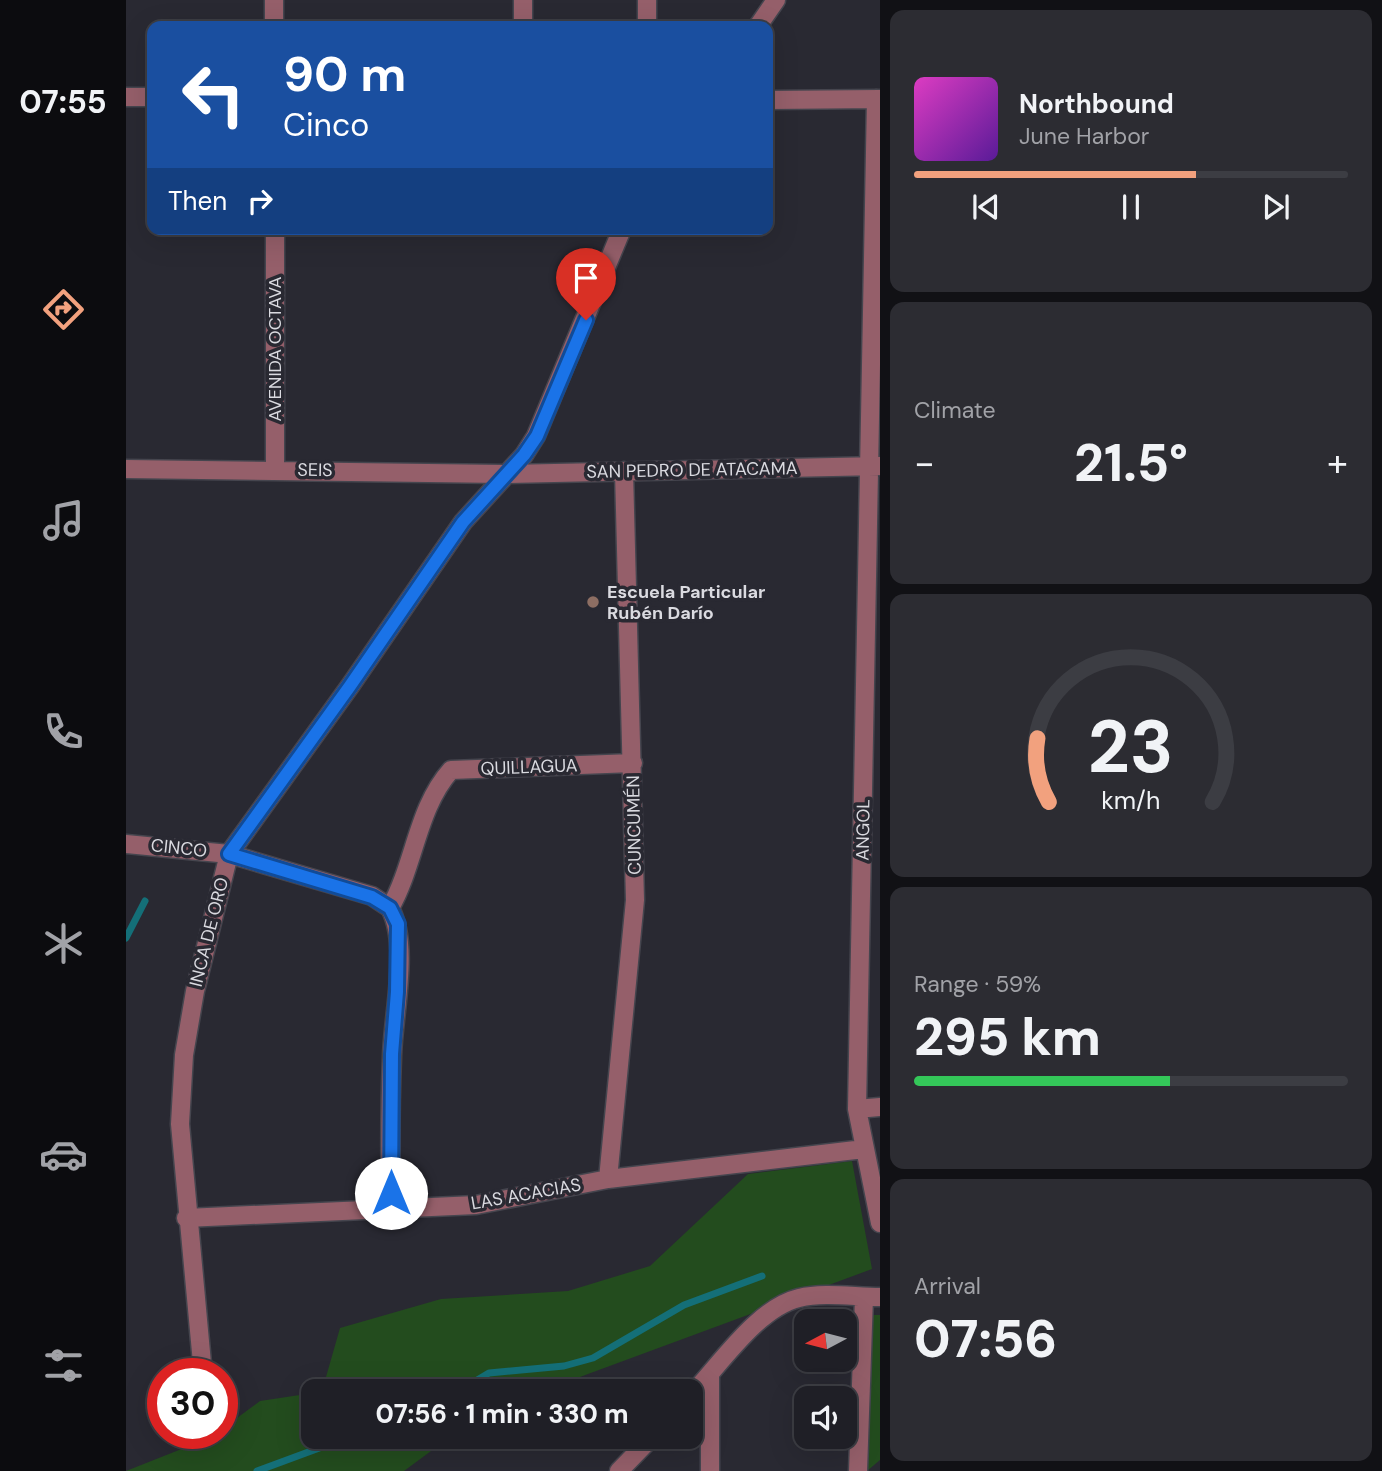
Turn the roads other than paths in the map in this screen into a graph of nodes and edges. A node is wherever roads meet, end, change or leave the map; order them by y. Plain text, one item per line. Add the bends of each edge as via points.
1 (274, 0) edge
2 (523, 0) edge
3 (647, 0) edge
4 (776, 0) edge
5 (274, 21) edge
6 (523, 21) edge
7 (647, 21) edge
8 (761, 21) edge
9 (126, 97) edge
10 (147, 97) edge
11 (878, 99) edge
12 (773, 100) edge
13 (275, 235) edge
14 (620, 235) edge
15 (874, 466) edge
16 (126, 469) edge
17 (275, 469) junction
18 (624, 471) junction
19 (504, 474) junction
20 (872, 736) edge
21 (633, 763) junction
22 (126, 844) edge
23 (229, 854) junction
24 (390, 908) junction
25 (880, 1107) edge
26 (857, 1109) junction
27 (864, 1149) junction
28 (608, 1179) junction
29 (391, 1208) junction
30 (186, 1219) junction
31 (880, 1223) edge
32 (872, 1297) edge
33 (202, 1358) edge
34 (710, 1375) junction
35 (703, 1382) edge
36 (640, 1449) edge
37 (619, 1471) edge
38 (710, 1471) edge
39 (858, 1471) edge

1 - 5 street
2 - 6 street
3 - 7 street
4 - 8 street
9 - 10 street
11 - 12 street
11 - 15 street, ANGOL
13 - 17 street, AVENIDA OCTAVA
14 - 19 street, INCA DE ORO via 537,436
15 - 18 street, SAN PEDRO DE ATACAMA
15 - 20 street, ANGOL
16 - 17 street, SEIS
17 - 19 street, SEIS
18 - 19 street, SAN PEDRO DE ATACAMA
18 - 21 street, CUNCUMÉN
19 - 23 street, INCA DE ORO via 463,522
20 - 26 street, ANGOL
21 - 24 street, QUILLAGUA via 451,770 434,789
21 - 28 street, CUNCUMÉN via 635,900
22 - 23 street, CINCO
23 - 24 street, CINCO via 372,897
23 - 30 street, INCA DE ORO via 184,1055 180,1124
24 - 29 street via 398,924
25 - 26 street
26 - 27 street, ANGOL
27 - 28 street, LAS ACACIAS
27 - 31 street, ANGOL
28 - 29 street, LAS ACACIAS via 476,1205
29 - 30 street, LAS ACACIAS
30 - 33 street, INCA DE ORO
32 - 34 street via 812,1296 782,1304
32 - 39 street
34 - 35 street
34 - 38 street
36 - 37 street

